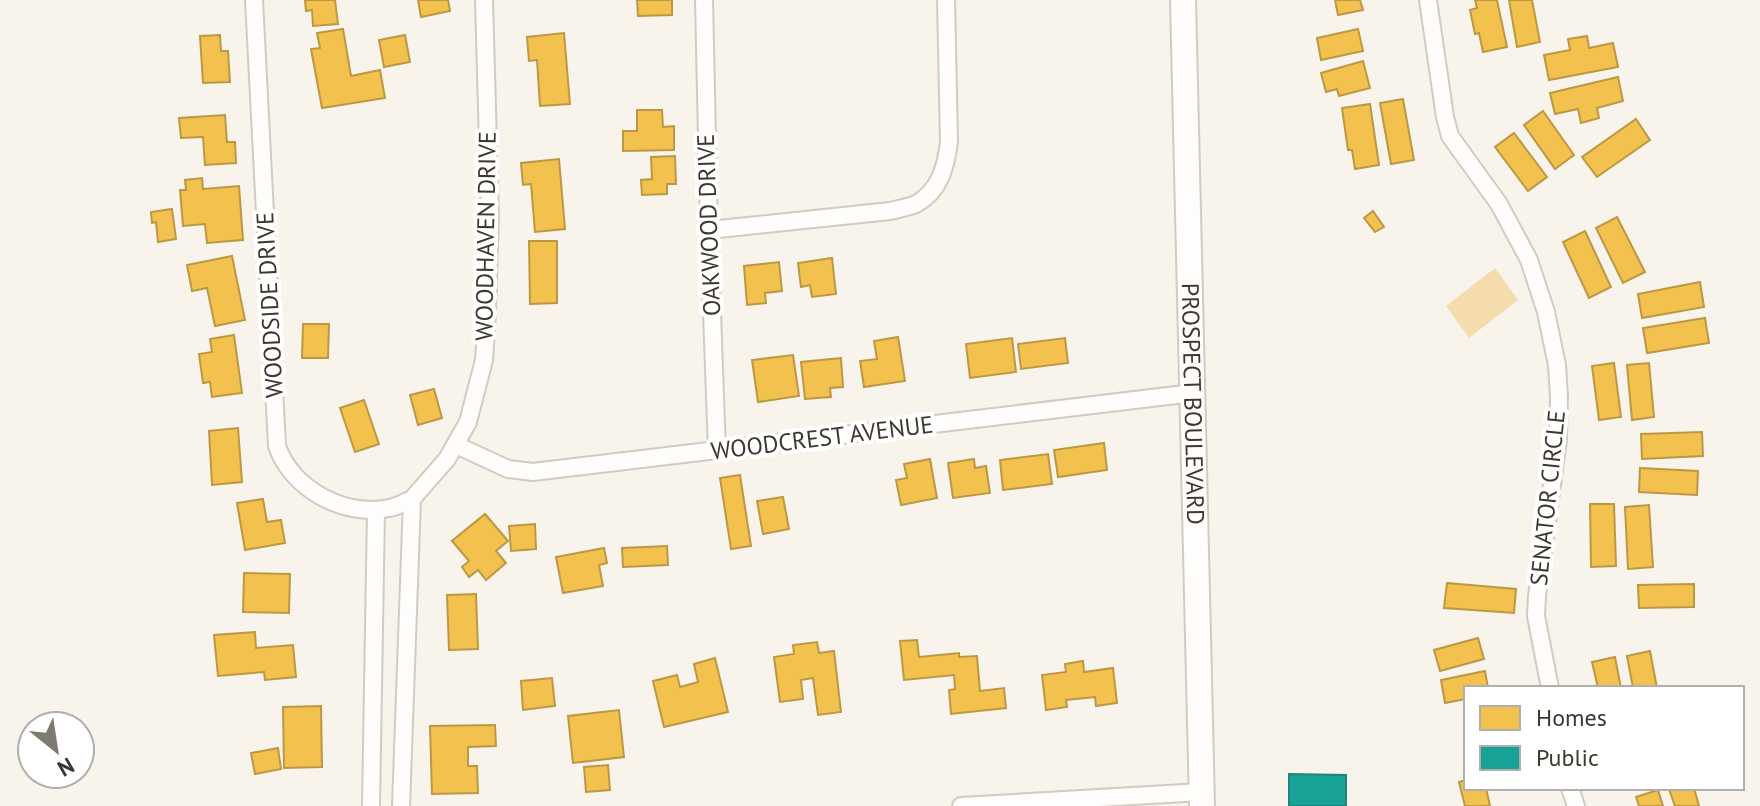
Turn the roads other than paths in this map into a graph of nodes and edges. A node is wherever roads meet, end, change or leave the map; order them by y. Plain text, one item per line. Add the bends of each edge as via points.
1 (254, 0) edge
2 (484, 0) edge
3 (704, 0) edge
4 (946, 0) edge
5 (1183, 0) edge
6 (1428, 0) edge
7 (709, 230) junction
8 (1193, 393) junction
9 (456, 445) junction
10 (717, 451) junction
11 (412, 499) junction
12 (376, 510) junction
13 (1550, 686) edge
14 (1202, 799) edge
15 (371, 806) edge
16 (401, 806) edge
17 (961, 806) edge

1 - 12 street, WOODSIDE DRIVE via 277,446 281,458 318,496
2 - 9 street, WOODHAVEN DRIVE via 487,314 484,360 468,422
3 - 7 street, OAKWOOD DRIVE
4 - 7 street via 949,142 942,176 933,190 917,203 890,211
5 - 8 main road, PROSPECT BOULEVARD
6 - 13 street, SENATOR CIRCLE via 1450,136 1499,204 1529,260 1557,365 1558,440 1536,616
7 - 10 street, OAKWOOD DRIVE
8 - 10 street, WOODCREST AVENUE
8 - 14 main road, PROSPECT BOULEVARD
9 - 10 street, WOODCREST AVENUE via 508,469 533,472
9 - 11 street, WOODHAVEN DRIVE
11 - 12 street, WOODSIDE DRIVE
11 - 16 street
12 - 15 street
14 - 17 street

